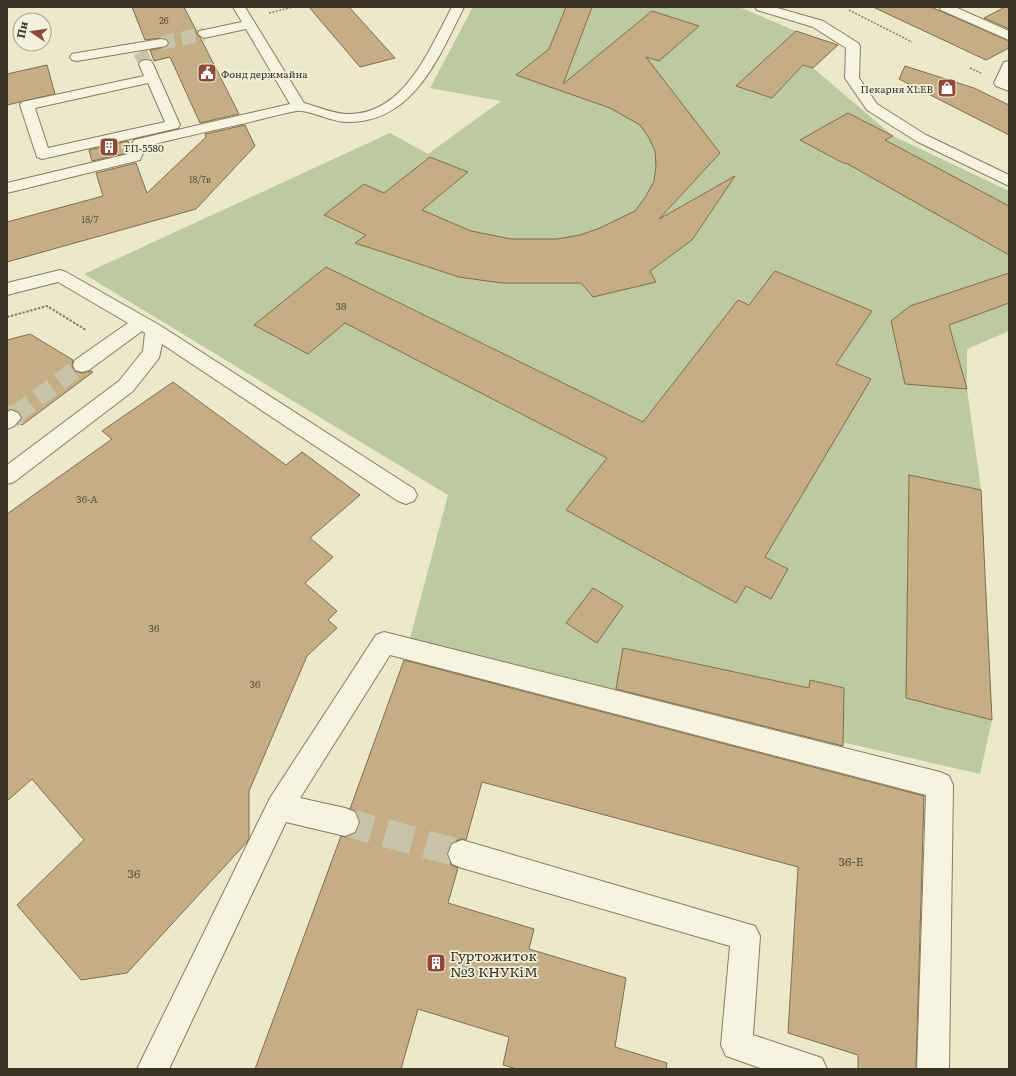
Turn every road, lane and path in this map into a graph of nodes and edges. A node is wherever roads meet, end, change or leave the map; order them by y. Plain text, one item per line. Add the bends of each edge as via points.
1 (239, 7) edge
2 (293, 7) edge
3 (458, 7) edge
4 (761, 7) edge
5 (945, 7) edge
6 (849, 10) dead end
7 (268, 13) dead end
8 (250, 24) junction
9 (204, 34) tunnel mouth
10 (1009, 36) edge
11 (912, 42) dead end
12 (161, 43) tunnel mouth
13 (142, 54) junction
14 (77, 57) dead end
15 (1009, 65) edge
16 (152, 78) junction
17 (1009, 87) edge
18 (299, 106) junction
19 (1009, 181) edge
20 (7, 188) edge
21 (7, 289) edge
22 (148, 326) junction
23 (82, 365) tunnel mouth
24 (7, 476) edge
25 (406, 494) dead end
26 (279, 807) junction
27 (345, 822) tunnel mouth
28 (462, 854) tunnel mouth
29 (153, 1069) edge
30 (811, 1069) edge
31 (932, 1069) edge

1 - 8 street
2 - 7 path
3 - 18 street via 412,88 385,111 365,117 346,118
4 - 19 street via 818,24 853,46 852,78 872,107 921,138
5 - 10 street
6 - 11 path
8 - 9 street
8 - 18 street
12 - 13 street
13 - 14 street
13 - 16 street
15 - 17 street via 1001,83
16 - 16 street via 27,105 42,154 173,125
18 - 20 street via 139,143 135,157
21 - 22 street via 60,276
22 - 23 street
22 - 24 street via 152,353 126,386
22 - 25 street
26 - 27 street
26 - 29 street
26 - 31 street via 384,643 940,785
28 - 30 street via 745,936 737,1044

